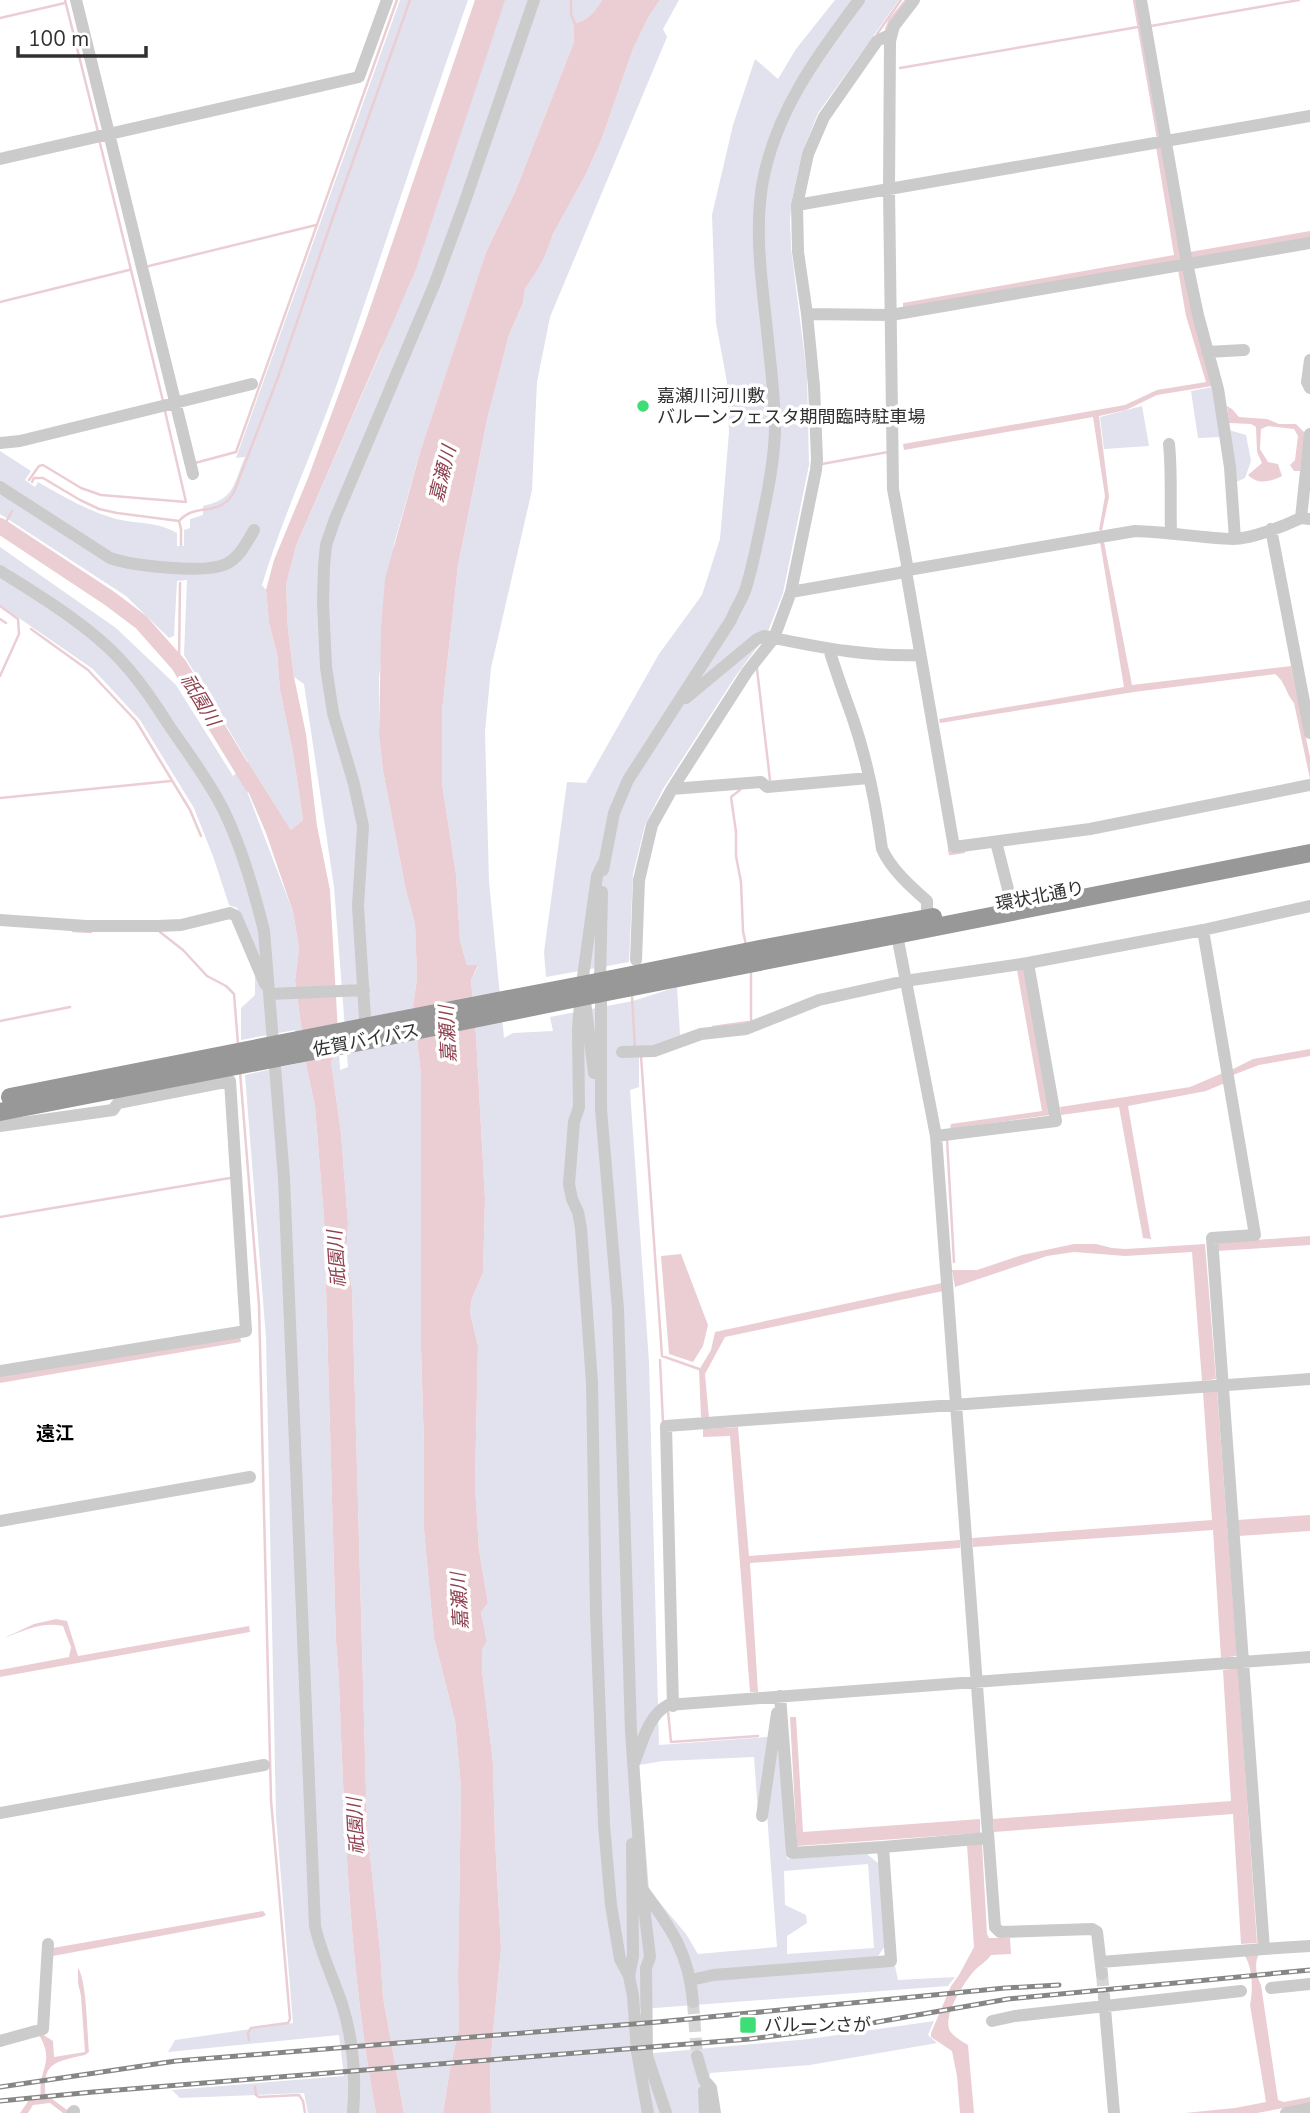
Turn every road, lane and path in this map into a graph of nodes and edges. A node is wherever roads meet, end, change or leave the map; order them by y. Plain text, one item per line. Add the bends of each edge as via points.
1 (76, 0) edge
2 (387, 0) edge
3 (534, 0) edge
4 (859, 0) edge
5 (914, 0) edge
6 (1141, 0) edge
7 (891, 34) junction
8 (1310, 116) edge
9 (110, 134) junction
10 (1160, 142) junction
11 (0, 159) edge
12 (889, 189) junction
13 (797, 205) junction
14 (1310, 243) edge
15 (1182, 263) junction
16 (807, 314) junction
17 (886, 315) junction
18 (1244, 350) dead end
19 (1208, 352) junction
20 (1310, 360) edge
21 (252, 384) dead end
22 (1310, 387) edge
23 (174, 402) junction
24 (1310, 434) edge
25 (0, 443) edge
26 (1169, 444) dead end
27 (192, 474) dead end
28 (0, 487) edge
29 (1306, 519) edge
30 (1271, 529) junction
31 (254, 530) dead end
32 (1171, 533) junction
33 (1235, 539) junction
34 (908, 570) junction
35 (0, 571) edge
36 (791, 592) junction
37 (769, 638) junction
38 (829, 649) junction
39 (917, 655) junction
40 (679, 701) junction
41 (1310, 733) edge
42 (869, 778) junction
43 (1309, 785) edge
44 (672, 789) junction
45 (1310, 841) edge
46 (997, 846) junction
47 (1310, 853) edge
48 (603, 864) junction
49 (1011, 901) junction
50 (1310, 906) edge
51 (927, 918) junction
52 (0, 920) edge
53 (1203, 930) junction
54 (896, 931) junction
55 (771, 953) joint
56 (636, 960) dead end
57 (1024, 964) junction
58 (905, 981) junction
59 (598, 988) junction
60 (364, 990) junction
61 (270, 994) junction
62 (366, 1033) junction
63 (273, 1052) junction
64 (634, 1052) dead end
65 (79, 1090) junction
66 (0, 1099) edge
67 (601, 1109) junction
68 (0, 1112) edge
69 (0, 1126) edge
70 (936, 1136) junction
71 (0, 1371) edge
72 (1310, 1379) edge
73 (1214, 1386) junction
74 (956, 1406) junction
75 (250, 1477) dead end
76 (0, 1521) edge
77 (1310, 1657) edge
78 (1243, 1662) junction
79 (977, 1682) junction
80 (780, 1696) junction
81 (673, 1706) junction
82 (264, 1765) dead end
83 (633, 1766) junction
84 (0, 1813) edge
85 (762, 1816) dead end
86 (982, 1833) junction
87 (638, 1836) junction
88 (883, 1847) junction
89 (642, 1890) junction
90 (1310, 1946) edge
91 (1255, 1949) junction
92 (47, 1950) dead end
93 (629, 1976) junction
94 (691, 1980) junction
95 (1310, 1984) edge
96 (1271, 1988) dead end
97 (1241, 1991) dead end
98 (1104, 2001) junction
99 (692, 2002) tunnel mouth
100 (992, 2021) dead end
101 (0, 2041) edge
102 (697, 2056) tunnel mouth
103 (704, 2080) junction
104 (1310, 2108) edge
105 (353, 2113) edge
106 (648, 2113) edge
107 (666, 2113) edge
108 (705, 2113) edge
109 (715, 2113) edge
110 (1114, 2113) edge
111 (1286, 2113) edge

1 - 9 street
2 - 9 street via 359,77
3 - 60 street via 435,283 326,545 323,602 329,692 363,826 358,906
4 - 40 street via 801,82 770,150 758,218 774,406 769,488 744,591 731,620
5 - 7 street
6 - 10 street
7 - 12 street
7 - 13 street via 877,41 824,117 808,154
8 - 10 street
9 - 11 street
9 - 23 street
10 - 12 street
10 - 15 street
12 - 13 street
12 - 17 street
13 - 16 street
14 - 15 street
15 - 17 street
15 - 19 street
16 - 17 street
16 - 36 street via 816,470
17 - 34 street via 893,489
18 - 19 street
19 - 33 street via 1226,436
20 - 22 street
21 - 23 street
23 - 25 street
23 - 27 street
24 - 29 street
26 - 32 street
28 - 31 street via 110,558 127,564 213,568 228,564
29 - 30 street
30 - 33 street
30 - 41 street
32 - 33 street
32 - 34 street via 1135,531
34 - 36 street
34 - 39 street
35 - 61 street via 103,642 146,691 208,783 229,822 256,898
36 - 37 street
37 - 38 street
37 - 40 street via 757,639
37 - 44 street
38 - 39 street
38 - 42 street
39 - 46 street via 954,847
40 - 48 street via 628,780 614,813
42 - 44 street
42 - 51 street via 885,857 927,901
43 - 46 street
44 - 56 street via 652,825 639,880
45 - 49 highway, 環状北通り
46 - 49 street
47 - 54 highway, 環状北通り
48 - 59 street
48 - 59 street via 597,876
49 - 51 highway, 環状北通り
50 - 53 street
51 - 54 highway, 環状北通り
52 - 61 street via 158,926 230,913 236,916
53 - 57 street
53 - 73 street via 1255,1235 1212,1238
54 - 55 highway, 環状北通り
54 - 58 street
55 - 59 highway, 佐賀バイパス
57 - 58 street
57 - 70 street via 1056,1121
58 - 64 street via 819,1000 746,1029 701,1034 654,1051
58 - 70 street
59 - 62 highway, 佐賀バイパス, bridge
59 - 67 street
59 - 67 street via 587,1009
59 - 93 street via 578,1029 579,1107 569,1184 581,1228 592,1383 604,1825 611,1905 620,1959
60 - 61 street
60 - 62 street
61 - 63 street
62 - 63 highway, 佐賀バイパス
63 - 65 highway, 佐賀バイパス
63 - 105 street via 284,1192 315,1926 348,2031 355,2087
65 - 66 highway, 佐賀バイパス
65 - 68 highway, 佐賀バイパス
67 - 83 street via 618,1309
69 - 71 street via 113,1110 118,1103 230,1081 246,1331
70 - 74 street
72 - 73 street
73 - 74 street
73 - 78 street
74 - 79 street
74 - 81 street via 666,1426
75 - 76 street
77 - 78 street
78 - 79 street
78 - 91 street
79 - 80 street
79 - 86 street
80 - 81 street
80 - 85 street
80 - 88 street via 792,1853
81 - 83 street via 661,1708 652,1718
82 - 84 street
83 - 87 street
86 - 88 street
86 - 91 street via 995,1927 1000,1932 1092,1929 1097,1933 1101,1968
87 - 89 street
87 - 93 street via 631,1845 633,1956
88 - 94 street via 891,1961
89 - 94 street via 667,1924
89 - 107 street via 650,1957 646,1968 647,2056
90 - 91 street
92 - 101 street via 43,2029
93 - 106 street
94 - 99 street
95 - 96 street
97 - 98 street
98 - 100 street
98 - 110 street
102 - 103 street
103 - 108 street
103 - 109 street via 711,2088
104 - 111 street

